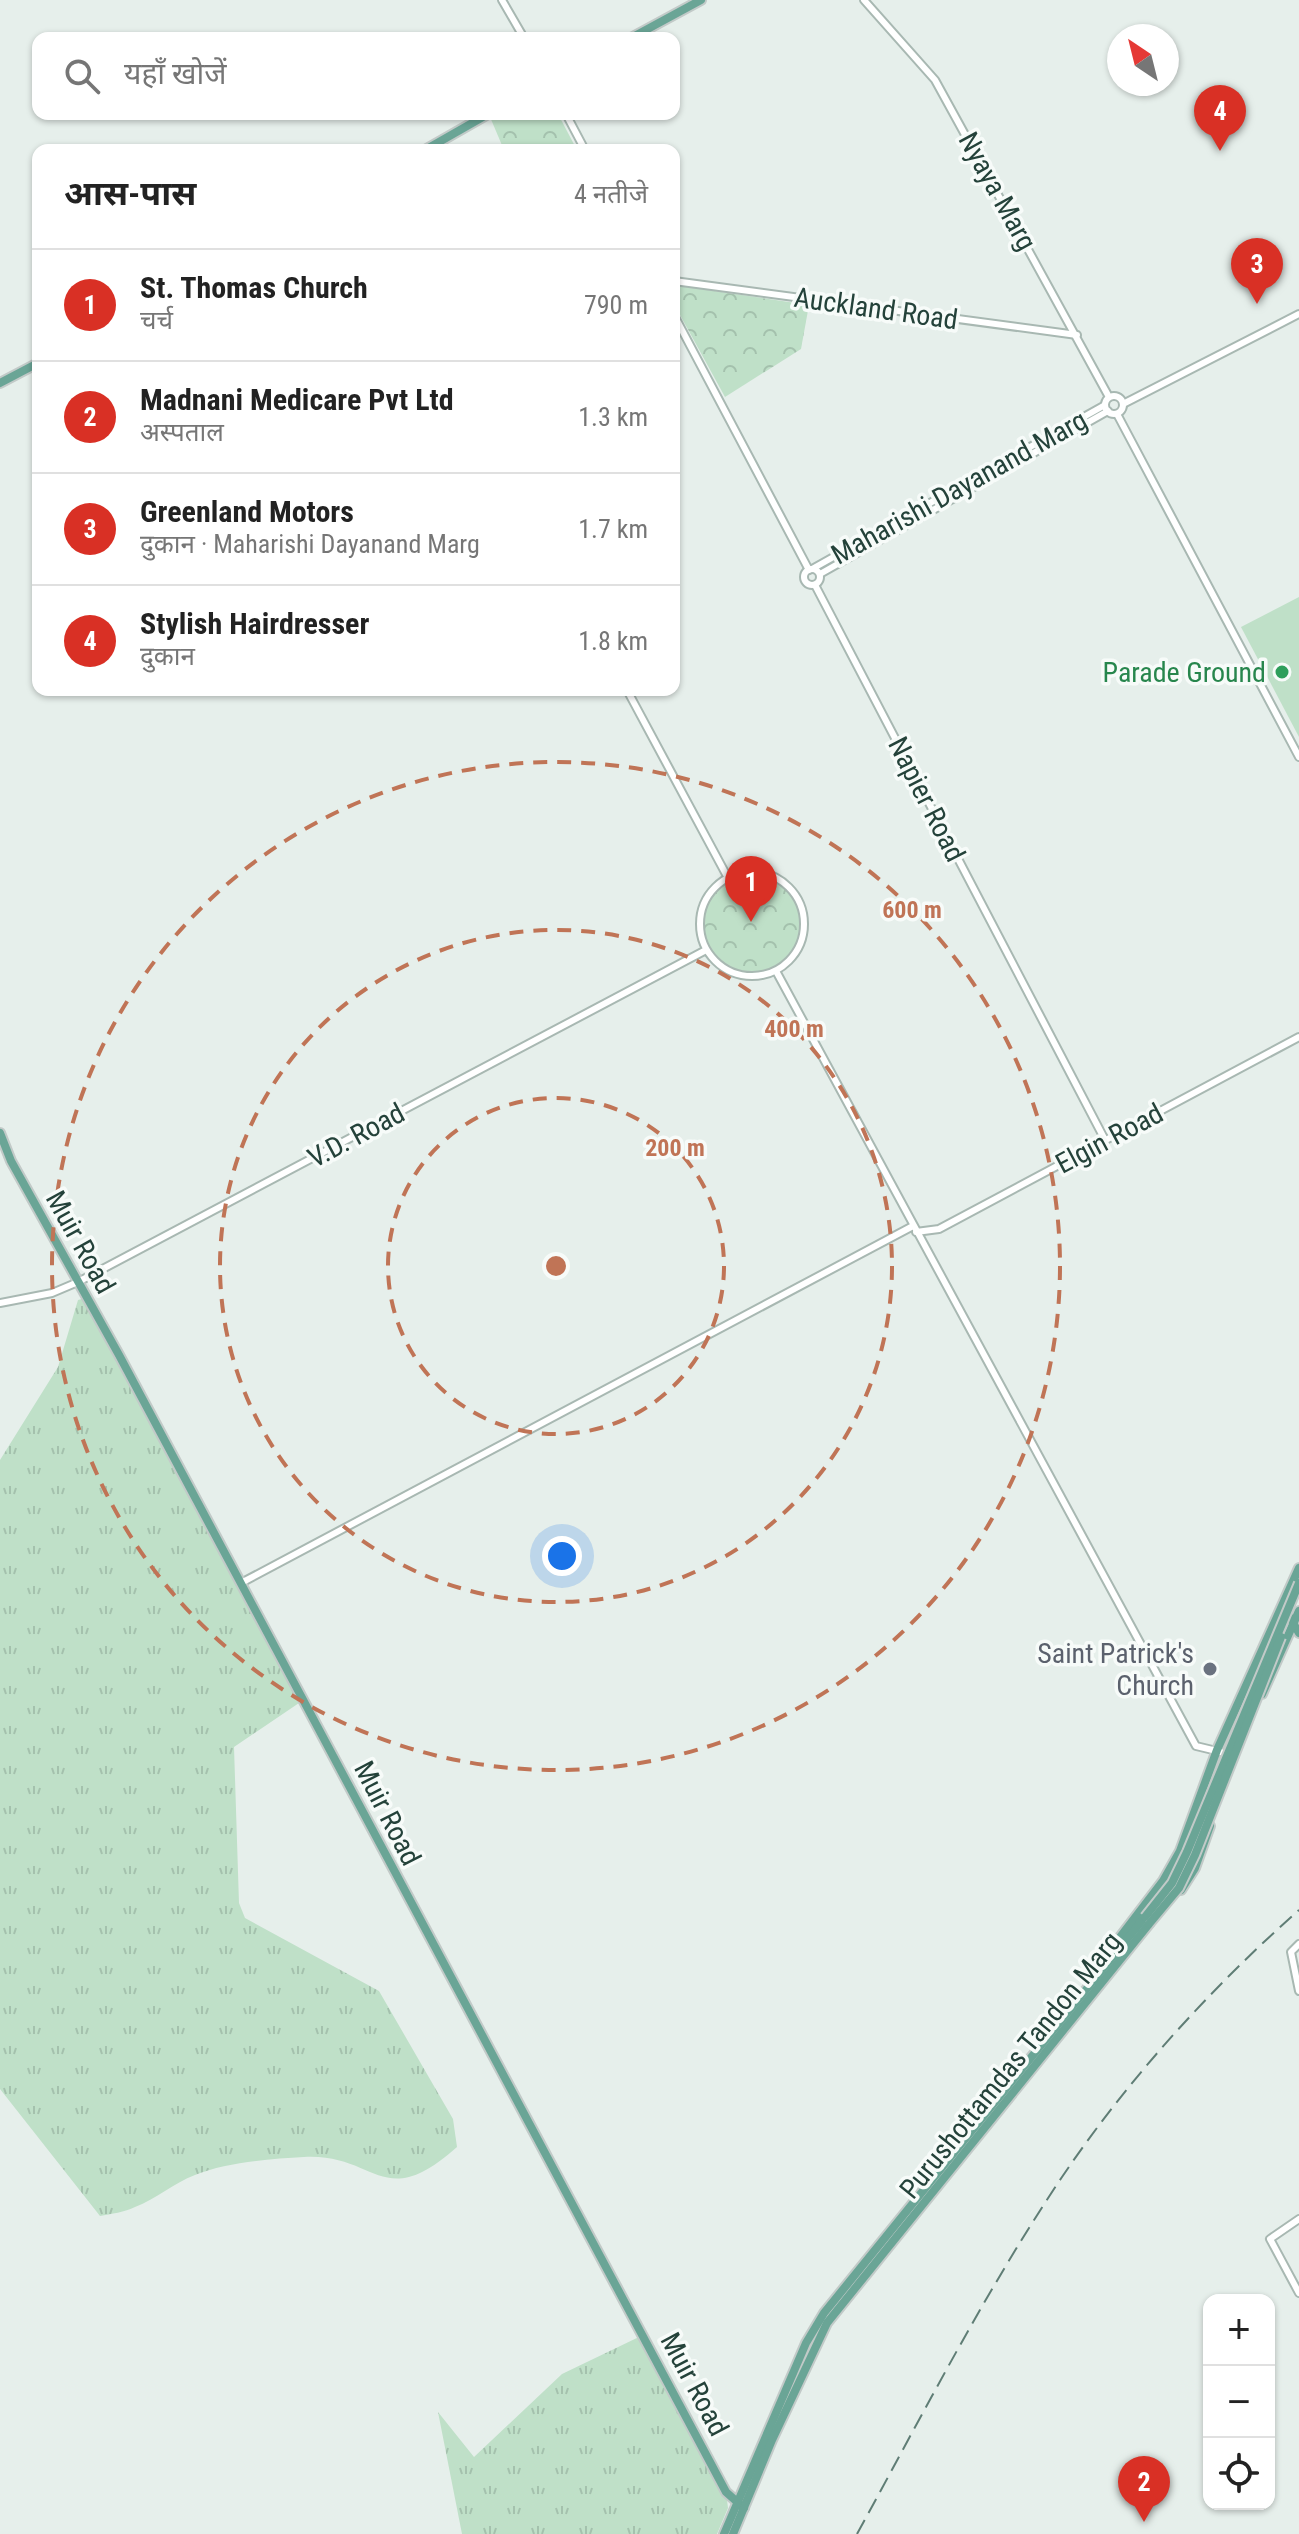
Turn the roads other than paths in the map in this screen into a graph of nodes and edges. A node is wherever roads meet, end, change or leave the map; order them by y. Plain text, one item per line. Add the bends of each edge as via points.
1 (502, 0) edge
2 (701, 0) edge
3 (864, 0) edge
4 (521, 32) edge
5 (642, 32) edge
6 (478, 120) edge
7 (569, 120) edge
8 (436, 144) edge
9 (582, 144) edge
10 (680, 282) edge
11 (1299, 314) edge
12 (680, 326) edge
13 (1077, 335) junction
14 (32, 366) edge
15 (0, 383) edge
16 (1109, 397) junction
17 (1123, 404) junction
18 (1106, 408) junction
19 (1117, 414) junction
20 (811, 570) junction
21 (820, 574) junction
22 (815, 585) junction
23 (630, 696) edge
24 (1299, 757) edge
25 (728, 878) junction
26 (706, 950) junction
27 (776, 971) junction
28 (1299, 1037) edge
29 (0, 1133) edge
30 (1105, 1140) junction
31 (915, 1229) junction
32 (78, 1282) junction
33 (0, 1303) edge
34 (1299, 1568) edge
35 (241, 1583) junction
36 (1299, 1583) edge
37 (1299, 1592) edge
38 (1286, 1602) junction
39 (1299, 1613) edge
40 (1293, 1624) junction
41 (1299, 1633) edge
42 (1217, 1750) junction
43 (1236, 1756) junction
44 (1147, 1921) junction
45 (1299, 1944) edge
46 (1098, 1983) junction
47 (1299, 1991) edge
48 (1299, 2219) edge
49 (1299, 2293) edge
50 (740, 2505) junction
51 (724, 2534) edge
52 (733, 2534) edge

1 - 4 street
2 - 5 main road
3 - 13 street, Nyaya Marg via 935,80
6 - 8 main road
7 - 9 street
10 - 13 street, Auckland Road
11 - 17 street, Maharishi Dayanand Marg
12 - 20 street
13 - 16 street, Nyaya Marg
14 - 15 main road
16 - 17 street via 1116,396
16 - 18 street
17 - 19 street
18 - 19 street
18 - 20 street, Maharishi Dayanand Marg
18 - 21 street, Maharishi Dayanand Marg
19 - 24 street
20 - 21 street
20 - 22 street, Napier Road via 806,582
21 - 22 street
22 - 30 street, Napier Road
23 - 25 street
25 - 26 street via 716,886 702,909 699,923
25 - 27 street via 744,872 769,875 799,901 804,917 801,940
26 - 27 street via 733,973 755,977
26 - 32 street, V.D. Road
27 - 31 street
28 - 30 street, Elgin Road
29 - 32 main road, Muir Road
30 - 31 street, Elgin Road via 939,1229
31 - 35 street, Elgin Road
31 - 42 street via 1196,1746
32 - 33 street, V.D. Road
32 - 35 main road, Muir Road
34 - 38 main road, Purushottamdas Tandon Marg
35 - 50 main road, Muir Road via 726,2492
36 - 44 main road, bridge via 1187,1852
37 - 44 main road, bridge via 1195,1855 1179,1888
38 - 39 main road
38 - 40 main road
38 - 42 main road, Purushottamdas Tandon Marg
39 - 40 main road, Purushottamdas Tandon Marg
40 - 41 main road
40 - 43 main road, Purushottamdas Tandon Marg
42 - 43 street
42 - 46 main road, Purushottamdas Tandon Marg via 1180,1851 1098,1966
43 - 46 main road, Purushottamdas Tandon Marg via 1195,1868 1114,1974
44 - 46 main road
45 - 47 street via 1291,1952
46 - 50 main road via 1055,2025 982,2123 824,2313 806,2343
48 - 49 street via 1270,2239
50 - 51 main road
50 - 52 main road

